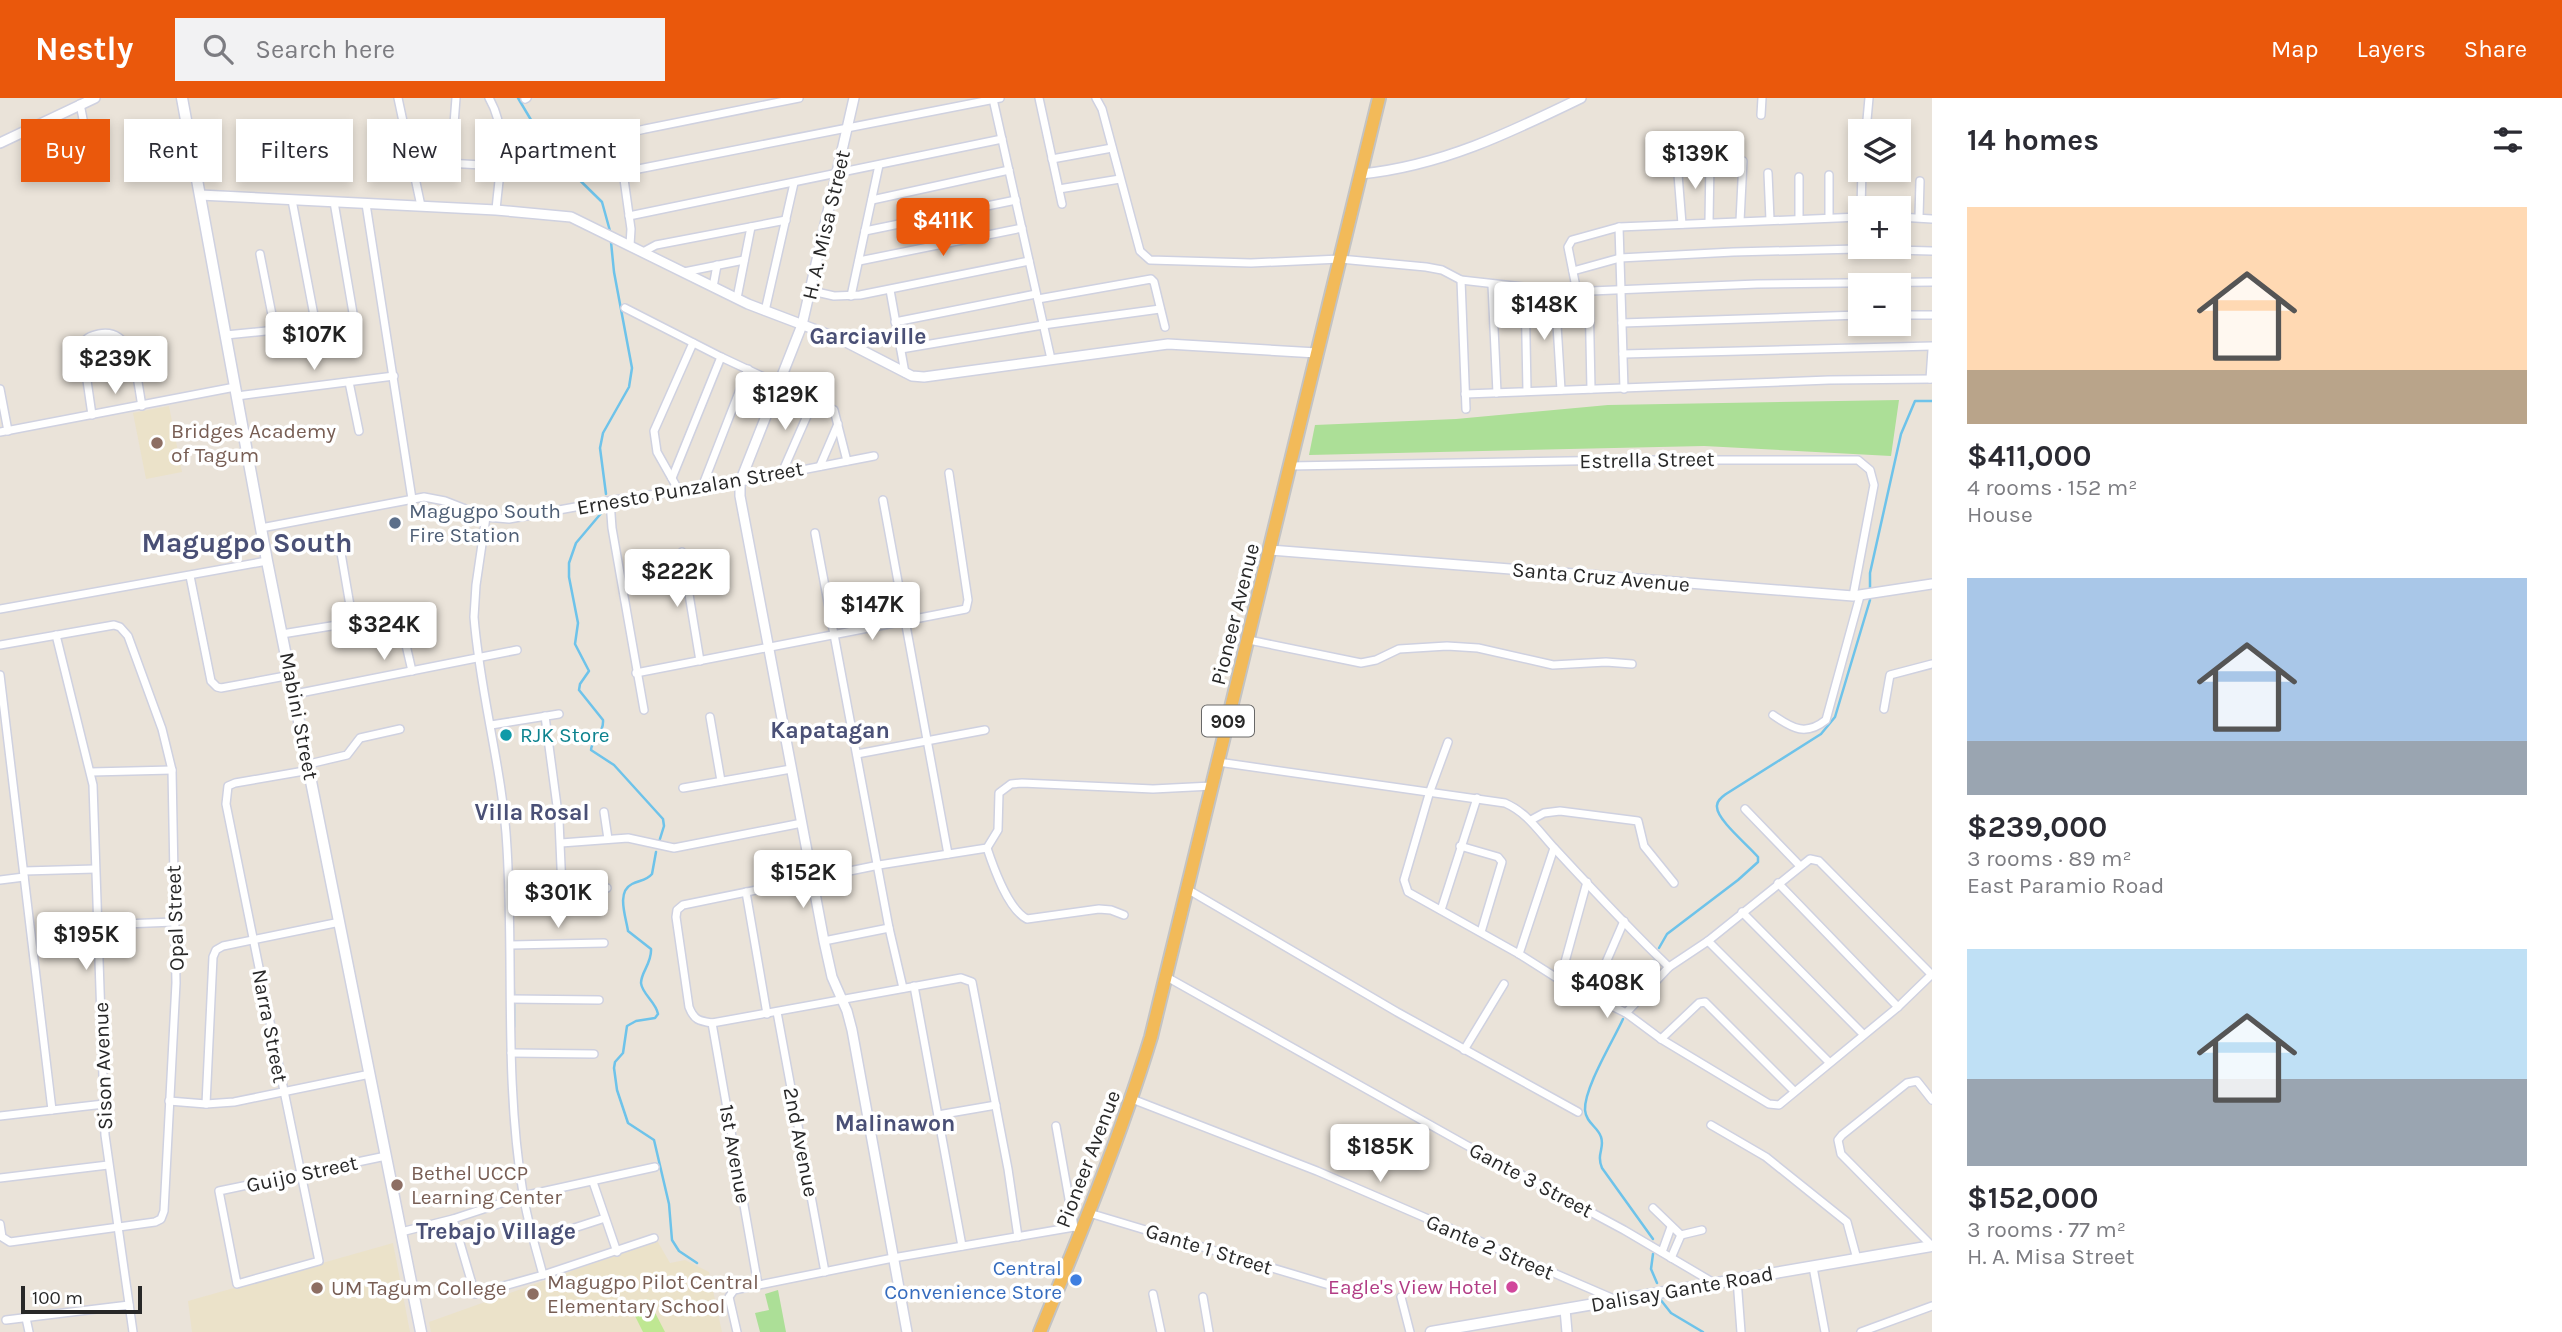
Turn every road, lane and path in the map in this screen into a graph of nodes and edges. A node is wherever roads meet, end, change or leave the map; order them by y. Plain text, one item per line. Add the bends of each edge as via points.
1 (95, 98) edge
2 (182, 98) edge
3 (398, 98) edge
4 (456, 98) edge
5 (489, 98) edge
6 (799, 98) edge
7 (855, 98) edge
8 (1039, 98) edge
9 (1096, 98) edge
10 (1380, 98) edge
11 (1581, 98) edge
12 (1762, 98) edge
13 (1869, 98) edge
14 (997, 99) edge
15 (80, 104) junction
16 (1761, 116) dead end
17 (83, 119) edge
18 (403, 119) edge
19 (454, 119) edge
20 (498, 119) edge
21 (1868, 119) edge
22 (847, 128) junction
23 (640, 130) edge
24 (1002, 139) junction
25 (0, 144) edge
26 (1112, 148) junction
27 (1052, 159) junction
28 (1710, 159) dead end
29 (1743, 160) dead end
30 (1677, 162) dead end
31 (879, 165) junction
32 (1009, 170) junction
33 (1768, 173) dead end
34 (837, 174) junction
35 (1361, 174) junction
36 (1829, 175) dead end
37 (1799, 177) dead end
38 (1120, 178) junction
39 (1920, 181) dead end
40 (416, 182) edge
41 (498, 182) edge
42 (794, 183) junction
43 (1059, 190) junction
44 (200, 195) junction
45 (292, 200) junction
46 (872, 200) junction
47 (1016, 200) junction
48 (334, 202) junction
49 (366, 204) junction
50 (1062, 204) dead end
51 (421, 206) junction
52 (496, 210) junction
53 (629, 216) junction
54 (1829, 216) junction
55 (1848, 216) edge
56 (1911, 217) edge
57 (1919, 217) junction
58 (1799, 219) junction
59 (1932, 219) edge
60 (786, 220) junction
61 (1770, 220) junction
62 (1740, 221) junction
63 (1709, 222) junction
64 (1682, 224) junction
65 (751, 227) junction
66 (1619, 227) junction
67 (1022, 228) junction
68 (865, 231) junction
69 (630, 245) junction
70 (1932, 251) edge
71 (643, 252) junction
72 (260, 254) dead end
73 (1620, 258) junction
74 (1340, 259) junction
75 (744, 260) junction
76 (859, 261) junction
77 (1029, 261) junction
78 (717, 265) junction
79 (1573, 271) junction
80 (684, 272) junction
81 (1461, 280) junction
82 (1932, 282) edge
83 (1492, 285) junction
84 (713, 287) junction
85 (1525, 288) junction
86 (1621, 289) junction
87 (890, 290) junction
88 (812, 291) junction
89 (1555, 292) junction
90 (1577, 292) junction
91 (1589, 292) junction
92 (851, 296) junction
93 (1037, 296) junction
94 (737, 298) junction
95 (625, 308) dead end
96 (1160, 309) junction
97 (765, 311) junction
98 (1848, 315) edge
99 (1911, 315) edge
100 (1932, 316) edge
101 (895, 322) junction
102 (1622, 323) junction
103 (802, 325) junction
104 (1043, 325) junction
105 (316, 326) junction
106 (1165, 327) dead end
107 (275, 330) junction
108 (226, 335) junction
109 (1932, 336) edge
110 (693, 343) junction
111 (1932, 348) edge
112 (901, 349) junction
113 (1317, 354) junction
114 (1623, 354) junction
115 (722, 357) junction
116 (1051, 359) junction
117 (748, 369) junction
118 (905, 373) junction
119 (394, 376) junction
120 (1931, 379) edge
121 (349, 382) junction
122 (780, 384) junction
123 (1591, 388) junction
124 (0, 389) edge
125 (1624, 389) junction
126 (1561, 390) junction
127 (236, 391) junction
128 (1527, 391) junction
129 (1497, 393) junction
130 (1465, 394) junction
131 (814, 400) junction
132 (142, 406) junction
133 (1466, 409) dead end
134 (92, 415) junction
135 (839, 424) junction
136 (4, 431) edge
137 (359, 431) dead end
138 (874, 456) dead end
139 (847, 461) junction
140 (1290, 466) junction
141 (820, 467) junction
142 (949, 473) dead end
143 (782, 475) junction
144 (673, 478) junction
145 (740, 482) junction
146 (702, 487) junction
147 (680, 491) junction
148 (412, 499) junction
149 (883, 499) dead end
150 (610, 501) junction
151 (486, 517) junction
152 (261, 528) junction
153 (815, 533) dead end
154 (1270, 550) junction
155 (682, 552) dead end
156 (341, 553) dead end
157 (267, 561) junction
158 (190, 576) junction
159 (1932, 583) edge
160 (1856, 596) junction
161 (0, 609) edge
162 (405, 614) dead end
163 (353, 622) junction
164 (905, 622) junction
165 (403, 632) dead end
166 (282, 634) junction
167 (56, 635) junction
168 (835, 635) junction
169 (1249, 640) junction
170 (0, 645) edge
171 (768, 648) junction
172 (517, 650) dead end
173 (479, 658) junction
174 (700, 661) junction
175 (1632, 664) dead end
176 (1932, 664) edge
177 (412, 671) junction
178 (636, 673) junction
179 (0, 675) edge
180 (291, 675) junction
181 (295, 694) junction
182 (1884, 709) dead end
183 (643, 710) dead end
184 (559, 714) dead end
185 (545, 716) junction
186 (1773, 716) dead end
187 (710, 717) dead end
188 (491, 725) junction
189 (400, 729) dead end
190 (985, 730) dead end
191 (927, 741) junction
192 (1448, 742) dead end
193 (857, 754) junction
194 (1218, 762) junction
195 (309, 767) junction
196 (172, 769) junction
197 (792, 769) junction
198 (91, 772) junction
199 (722, 781) junction
200 (1212, 786) junction
201 (683, 788) dead end
202 (1430, 791) junction
203 (1477, 799) junction
204 (1745, 809) dead end
205 (604, 812) dead end
206 (1531, 820) junction
207 (802, 823) junction
208 (608, 839) junction
209 (561, 843) junction
210 (1460, 846) junction
211 (987, 848) junction
212 (1554, 848) junction
213 (947, 854) junction
214 (879, 865) junction
215 (1800, 866) junction
216 (95, 869) junction
217 (24, 874) junction
218 (812, 879) junction
219 (0, 880) edge
220 (1587, 882) junction
221 (1674, 883) dead end
222 (1778, 883) junction
223 (607, 888) dead end
224 (1186, 888) junction
225 (562, 889) junction
226 (509, 890) junction
227 (746, 892) junction
228 (1441, 910) junction
229 (1742, 912) junction
230 (1124, 915) dead end
231 (1624, 921) junction
232 (174, 922) junction
233 (340, 922) junction
234 (99, 925) junction
235 (889, 928) junction
236 (1481, 932) junction
237 (253, 940) junction
238 (824, 941) junction
239 (1708, 941) junction
240 (604, 943) dead end
241 (511, 945) junction
242 (1519, 954) junction
243 (1669, 967) junction
244 (1932, 974) edge
245 (1165, 976) junction
246 (1560, 980) junction
247 (1504, 984) dead end
248 (914, 986) junction
249 (903, 988) junction
250 (1591, 997) junction
251 (511, 999) junction
252 (843, 999) junction
253 (598, 1000) dead end
254 (1898, 1007) junction
255 (777, 1012) junction
256 (1626, 1013) junction
257 (767, 1014) junction
258 (712, 1024) junction
259 (1863, 1034) junction
260 (1661, 1039) junction
261 (1464, 1050) junction
262 (512, 1054) junction
263 (594, 1054) dead end
264 (1829, 1062) junction
265 (370, 1073) junction
266 (1794, 1090) junction
267 (284, 1092) junction
268 (1132, 1099) junction
269 (1932, 1100) edge
270 (169, 1101) junction
271 (104, 1104) junction
272 (206, 1104) junction
273 (996, 1105) junction
274 (52, 1110) junction
275 (1578, 1112) dead end
276 (938, 1115) junction
277 (0, 1116) edge
278 (1711, 1125) dead end
279 (1056, 1126) dead end
280 (386, 1156) junction
281 (108, 1165) junction
282 (655, 1167) dead end
283 (301, 1174) junction
284 (0, 1178) edge
285 (593, 1182) junction
286 (523, 1196) junction
287 (1653, 1208) dead end
288 (1089, 1213) junction
289 (605, 1218) junction
290 (453, 1219) junction
291 (0, 1224) edge
292 (118, 1227) junction
293 (1671, 1227) junction
294 (571, 1229) dead end
295 (1078, 1229) junction
296 (1702, 1230) dead end
297 (401, 1232) junction
298 (1681, 1235) junction
299 (1018, 1237) junction
300 (654, 1238) dead end
301 (961, 1246) junction
302 (1932, 1246) edge
303 (617, 1252) junction
304 (1662, 1252) junction
305 (893, 1258) junction
306 (1671, 1258) junction
307 (1857, 1259) junction
308 (1813, 1267) junction
309 (825, 1272) junction
310 (544, 1275) junction
311 (1737, 1279) junction
312 (1714, 1283) junction
313 (237, 1284) joint
314 (1329, 1285) dead end
315 (758, 1286) junction
316 (1153, 1294) dead end
317 (1203, 1297) dead end
318 (1401, 1297) dead end
319 (1615, 1299) junction
320 (129, 1305) junction
321 (1932, 1306) edge
322 (1564, 1309) junction
323 (26, 1318) junction
324 (6, 1320) dead end
325 (29, 1332) edge
326 (133, 1332) edge
327 (421, 1332) edge
328 (737, 1332) edge
329 (907, 1332) edge
330 (1040, 1332) edge
331 (1161, 1332) edge
332 (1209, 1332) edge
333 (1410, 1332) edge
334 (1431, 1332) edge
335 (1567, 1332) edge
336 (1741, 1332) edge
337 (1825, 1332) edge
338 (1861, 1332) edge

1 - 15 street
2 - 44 main road, Mabini Street
3 - 18 street
4 - 19 street
5 - 20 street
6 - 23 street
7 - 22 street, H. A. Misa Street
8 - 27 street
9 - 26 street
10 - 35 highway, Pioneer Avenue / 909
11 - 35 street via 1437,161
12 - 16 street
13 - 21 street
14 - 22 street
14 - 24 street
15 - 17 street
15 - 25 street
22 - 34 street, H. A. Misa Street
22 - 53 street via 623,172
24 - 31 street
24 - 32 street
26 - 27 street
26 - 38 street
27 - 43 street
28 - 63 street
29 - 62 street
30 - 64 street
31 - 34 street
31 - 46 street
32 - 46 street
32 - 47 street
33 - 61 street
34 - 42 street
34 - 88 street, H. A. Misa Street
35 - 74 highway, Pioneer Avenue / 909
36 - 54 street
37 - 58 street
38 - 43 street
38 - 74 street via 1140,251 1150,260
39 - 57 street
40 - 51 street
41 - 52 street
42 - 53 street
42 - 60 street
43 - 50 street
44 - 45 street
44 - 108 main road, Mabini Street
45 - 48 street
45 - 105 street
46 - 68 street
47 - 67 street
47 - 68 street
48 - 49 street
48 - 105 street via 353,313 348,322
49 - 51 street
49 - 119 street
51 - 52 street
52 - 69 street via 571,217
53 - 69 street
54 - 55 street
54 - 58 street
56 - 57 street
57 - 59 street
58 - 61 street
60 - 65 street
60 - 97 street
61 - 62 street
62 - 63 street
63 - 64 street
64 - 66 street
65 - 71 street via 656,245
65 - 75 street
66 - 73 street
66 - 79 street via 1569,241
67 - 76 street
67 - 77 street
68 - 76 street
69 - 71 street
70 - 73 street via 1747,251
71 - 80 street
72 - 107 street
73 - 79 street
73 - 86 street
74 - 81 street via 1426,267
74 - 113 highway, Pioneer Avenue / 909
75 - 78 street
75 - 94 street
76 - 92 street
77 - 87 street
77 - 93 street
78 - 80 street
78 - 84 street
79 - 90 street
80 - 84 street
81 - 83 street
81 - 130 street
82 - 86 street
83 - 85 street
83 - 129 street
84 - 94 street
85 - 89 street
85 - 128 street
86 - 91 street
86 - 102 street
87 - 92 street
87 - 101 street
88 - 92 street
88 - 103 street, H. A. Misa Street
89 - 90 street
89 - 126 street
90 - 91 street
91 - 123 street
93 - 96 street via 1151,279
93 - 101 street
93 - 104 street
94 - 97 street
95 - 110 street
96 - 104 street
96 - 106 street
97 - 103 street
98 - 102 street
99 - 100 street
101 - 112 street
102 - 114 street
103 - 118 street
103 - 122 street, H. A. Misa Street
104 - 112 street
104 - 116 street
105 - 107 street
107 - 108 street
108 - 127 main road, Mabini Street
109 - 111 street
110 - 115 street
110 - 144 street via 654,431 657,452
111 - 114 street
111 - 120 street
112 - 118 street
113 - 116 street via 1168,344
113 - 140 highway, Pioneer Avenue / 909
114 - 125 street
115 - 117 street
115 - 144 street
116 - 118 street via 924,377
117 - 122 street
117 - 146 street
119 - 121 street
119 - 148 street
120 - 125 street
121 - 127 street
121 - 137 street
122 - 131 street
122 - 145 street, H. A. Misa Street
123 - 125 street
123 - 126 street
124 - 136 street
126 - 128 street
127 - 132 street
127 - 152 main road, Mabini Street
128 - 129 street
129 - 130 street
130 - 133 street
131 - 135 street via 834,410
131 - 143 street
132 - 134 street
132 - 134 street via 127,345 115,334 103,333 89,337 82,346
134 - 136 street
135 - 139 street
135 - 141 street
138 - 139 street, Ernesto Punzalan Street
139 - 141 street, Ernesto Punzalan Street
140 - 154 highway, Pioneer Avenue / 909
140 - 160 street, Estrella Street via 1858,460 1870,470 1874,485
141 - 143 street, Ernesto Punzalan Street
142 - 164 street via 968,605 962,612
143 - 145 street, Ernesto Punzalan Street
144 - 147 street
145 - 146 street, Ernesto Punzalan Street
145 - 171 street, H. A. Misa Street
146 - 147 street, Ernesto Punzalan Street
147 - 150 street, Ernesto Punzalan Street
148 - 151 street, Ernesto Punzalan Street via 435,498
148 - 152 street, Ernesto Punzalan Street
149 - 164 street
150 - 151 street, Ernesto Punzalan Street via 522,518
150 - 178 street
151 - 173 street via 474,601
152 - 157 main road, Mabini Street
153 - 168 street
154 - 160 street, Santa Cruz Avenue
154 - 169 highway, Pioneer Avenue / 909
155 - 174 street
156 - 163 street
157 - 158 street
157 - 166 main road, Mabini Street
158 - 161 street
158 - 180 street via 214,685 221,688
159 - 160 street, Santa Cruz Avenue
160 - 186 street via 1826,720 1812,729 1799,730
162 - 163 street
163 - 166 street
164 - 168 street
164 - 191 street
165 - 177 street
166 - 180 main road, Mabini Street
167 - 170 street
167 - 196 street, Opal Street via 120,626 156,711
167 - 198 street, Sison Avenue
168 - 171 street
168 - 193 street
169 - 175 street via 1361,663 1407,647 1447,646 1478,648 1553,665
169 - 194 highway, Pioneer Avenue / 909
171 - 174 street
171 - 197 street, H. A. Misa Street
172 - 173 street
173 - 177 street
173 - 188 street
174 - 178 street
176 - 182 street via 1890,675
177 - 181 street
178 - 183 street
179 - 217 street
180 - 181 main road, Mabini Street
181 - 195 main road, Mabini Street
184 - 185 street
185 - 188 street
185 - 209 street
187 - 199 street
188 - 226 street via 503,797
189 - 195 street via 360,738 347,755
190 - 191 street
191 - 193 street
191 - 213 street
192 - 202 street
193 - 214 street
194 - 200 highway, Pioneer Avenue / 909
194 - 202 street
195 - 233 main road, Mabini Street
195 - 237 street, Narra Street via 226,789
196 - 198 street
196 - 232 street, Opal Street
197 - 199 street
197 - 207 street, H. A. Misa Street
198 - 216 street, Sison Avenue
199 - 201 street
200 - 211 street via 1153,789 1011,784 999,793 998,830
200 - 224 highway, Pioneer Avenue / 909
202 - 203 street
202 - 228 street via 1404,884 1408,892
203 - 206 street via 1516,807
203 - 210 street
204 - 215 street
205 - 208 street
206 - 212 street
206 - 221 street via 1560,811 1638,821 1644,846
207 - 208 street via 674,848 636,839
207 - 218 street, H. A. Misa Street
208 - 209 street
209 - 225 street
210 - 228 street
210 - 236 street via 1502,862
211 - 213 street
211 - 230 street via 1017,912 1027,919 1100,909
212 - 220 street
212 - 242 street
213 - 214 street
214 - 218 street
214 - 235 street
215 - 222 street
215 - 244 street via 1810,859 1819,861
216 - 217 street
216 - 234 street, Sison Avenue
217 - 219 street
217 - 274 street
218 - 227 street
218 - 238 street, H. A. Misa Street
220 - 231 street
220 - 246 street
222 - 229 street
222 - 254 street
223 - 225 street
224 - 245 highway, Pioneer Avenue / 909
224 - 261 street
225 - 226 street
226 - 241 street
227 - 257 street
227 - 258 street via 677,910 689,1007 695,1019
228 - 236 street
229 - 239 street
229 - 259 street
231 - 243 street
231 - 250 street
232 - 234 street
232 - 270 street, Opal Street via 176,983
233 - 237 street
233 - 265 main road, Mabini Street
234 - 271 street, Sison Avenue
235 - 238 street
235 - 249 street
236 - 242 street
237 - 267 street, Narra Street
237 - 272 street via 219,947 213,957
238 - 252 street, H. A. Misa Street via 832,977
239 - 243 street
239 - 264 street
240 - 241 street
241 - 251 street
242 - 246 street
243 - 256 street
244 - 254 street
245 - 268 highway, Pioneer Avenue / 909
245 - 304 street, Gante 3 Street
246 - 250 street
247 - 261 street
248 - 249 street
248 - 273 street via 961,978 972,982
248 - 276 street
249 - 252 street
250 - 256 street
251 - 253 street
251 - 262 street
252 - 255 street
252 - 305 street, H. A. Misa Street
254 - 259 street
255 - 257 street
255 - 309 street, 2nd Avenue
256 - 260 street
257 - 258 street
258 - 315 street, 1st Avenue
259 - 264 street
260 - 266 street via 1773,1106
260 - 266 street via 1705,1002
261 - 275 street
262 - 263 street
262 - 286 street
264 - 266 street
265 - 267 street
265 - 280 main road, Mabini Street
267 - 272 street
267 - 283 street, Narra Street
268 - 288 highway, Pioneer Avenue / 909
268 - 319 street, Gante 2 Street via 1317,1171
269 - 302 street via 1921,1084 1911,1081 1838,1140 1841,1154
270 - 272 street
270 - 292 street, Opal Street via 161,1219
271 - 274 street
271 - 281 street, Sison Avenue
273 - 276 street
273 - 299 street
274 - 277 street
276 - 301 street
278 - 307 street via 1766,1157 1847,1222
279 - 295 street
280 - 283 street, Guijo Street
280 - 297 main road, Mabini Street
281 - 284 street
281 - 292 street, Sison Avenue
282 - 285 street
283 - 313 street, Narra Street via 319,1261
283 - 313 street, Guijo Street via 219,1191
285 - 286 street
285 - 289 street
286 - 290 street
286 - 310 street
287 - 293 street
288 - 295 highway, Pioneer Avenue / 909
288 - 314 street, Gante 1 Street
289 - 294 street
289 - 303 street
290 - 297 street
290 - 310 street via 475,1294
291 - 292 street via 4,1240 10,1242
292 - 320 street, Sison Avenue
293 - 298 street
293 - 304 street
295 - 299 street
295 - 330 highway, Pioneer Avenue / 909
296 - 298 street
297 - 327 main road, Mabini Street
298 - 306 street
299 - 301 street
300 - 303 street
301 - 305 street
302 - 307 main road, Dalisay Gante Road
303 - 310 street
304 - 306 street, Gante 3 Street
305 - 309 street
305 - 329 street, H. A. Misa Street
306 - 312 street, Gante 3 Street
307 - 308 main road, Dalisay Gante Road
308 - 311 main road, Dalisay Gante Road
308 - 337 street
309 - 315 street
311 - 312 main road, Dalisay Gante Road
311 - 336 street
312 - 319 main road, Dalisay Gante Road
315 - 328 street via 731,1292
316 - 331 street
317 - 332 street
318 - 333 street
319 - 322 main road, Dalisay Gante Road
320 - 323 street
320 - 326 street, Sison Avenue
321 - 338 street
322 - 334 main road, Dalisay Gante Road
322 - 335 street, Gante 2 Street
323 - 324 street
323 - 325 street

